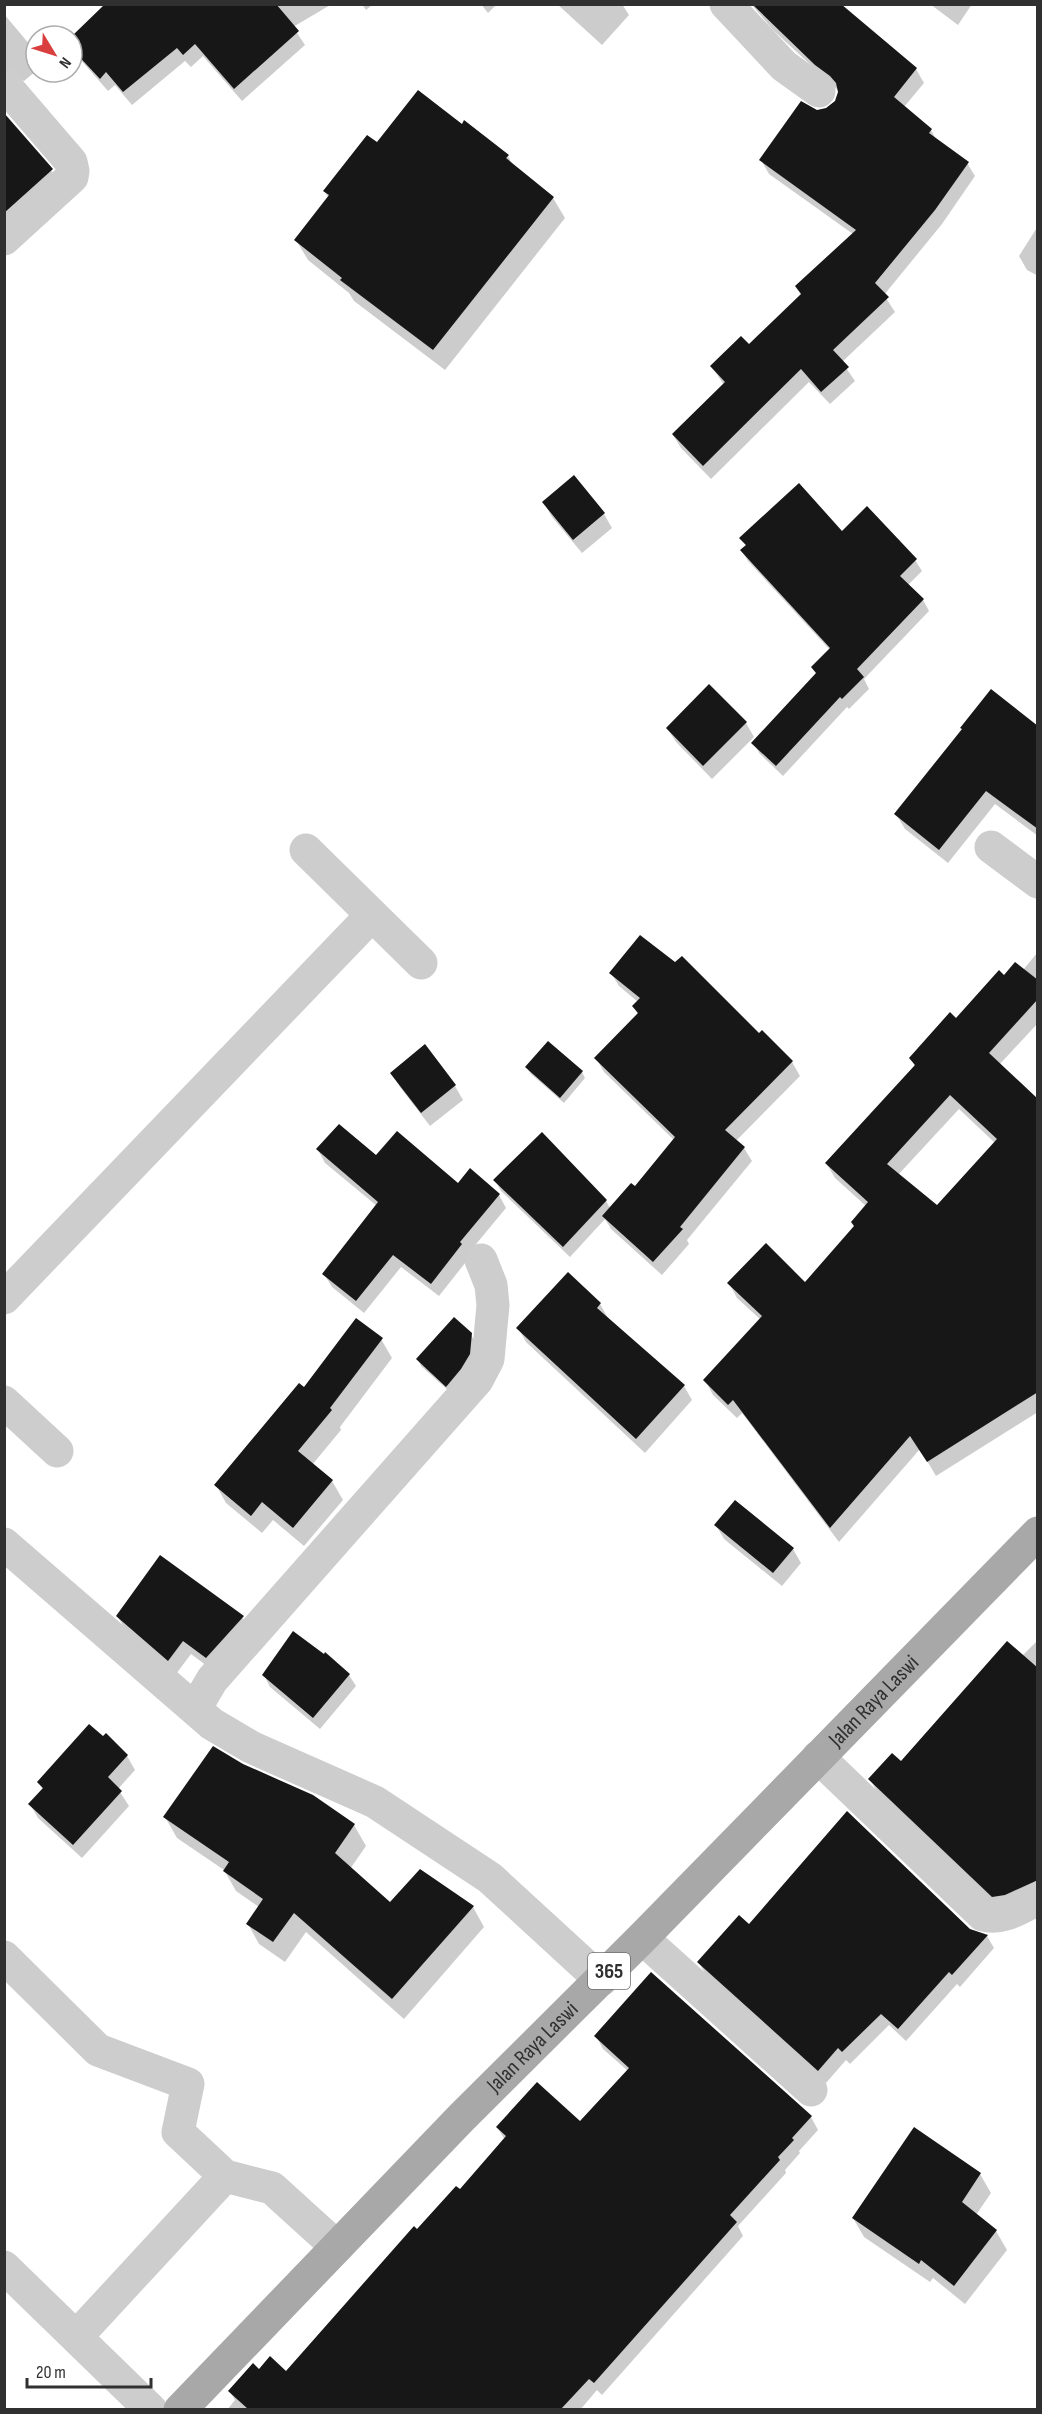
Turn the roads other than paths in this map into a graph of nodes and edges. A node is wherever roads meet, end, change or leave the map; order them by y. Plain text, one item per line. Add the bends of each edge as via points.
1 (726, 4) edge
2 (4, 84) edge
3 (819, 91) dead end
4 (4, 239) edge
5 (991, 847) dead end
6 (306, 850) dead end
7 (1038, 882) edge
8 (372, 915) junction
9 (421, 963) dead end
10 (481, 1260) dead end
11 (4, 1298) edge
12 (4, 1402) edge
13 (57, 1451) dead end
14 (1038, 1533) edge
15 (4, 1544) edge
16 (195, 1709) junction
17 (818, 1757) junction
18 (1038, 1899) edge
19 (642, 1938) junction
20 (4, 1957) edge
21 (601, 1980) junction
22 (811, 2090) dead end
23 (225, 2176) junction
24 (337, 2247) junction
25 (4, 2267) edge
26 (77, 2336) junction
27 (152, 2409) edge
28 (180, 2409) edge

1 - 3 street via 784,66
2 - 4 street via 62,149 73,171 72,177
5 - 7 street
6 - 8 street
8 - 9 street
8 - 11 street
10 - 16 street via 491,1285 493,1305 488,1359 477,1380 212,1680
12 - 13 street
14 - 17 main road, Jalan Raya Laswi / 365
15 - 16 street
16 - 21 street via 251,1747 375,1802 490,1878
17 - 18 street via 983,1915 1007,1915
17 - 19 main road, Jalan Raya Laswi / 365
19 - 21 main road, Jalan Raya Laswi / 365
19 - 22 street
20 - 23 street via 98,2050 188,2084 178,2132
21 - 24 main road, Jalan Raya Laswi / 365
23 - 24 street via 272,2188
23 - 26 street
24 - 28 main road, Jalan Raya Laswi / 365
25 - 26 street
26 - 27 street

